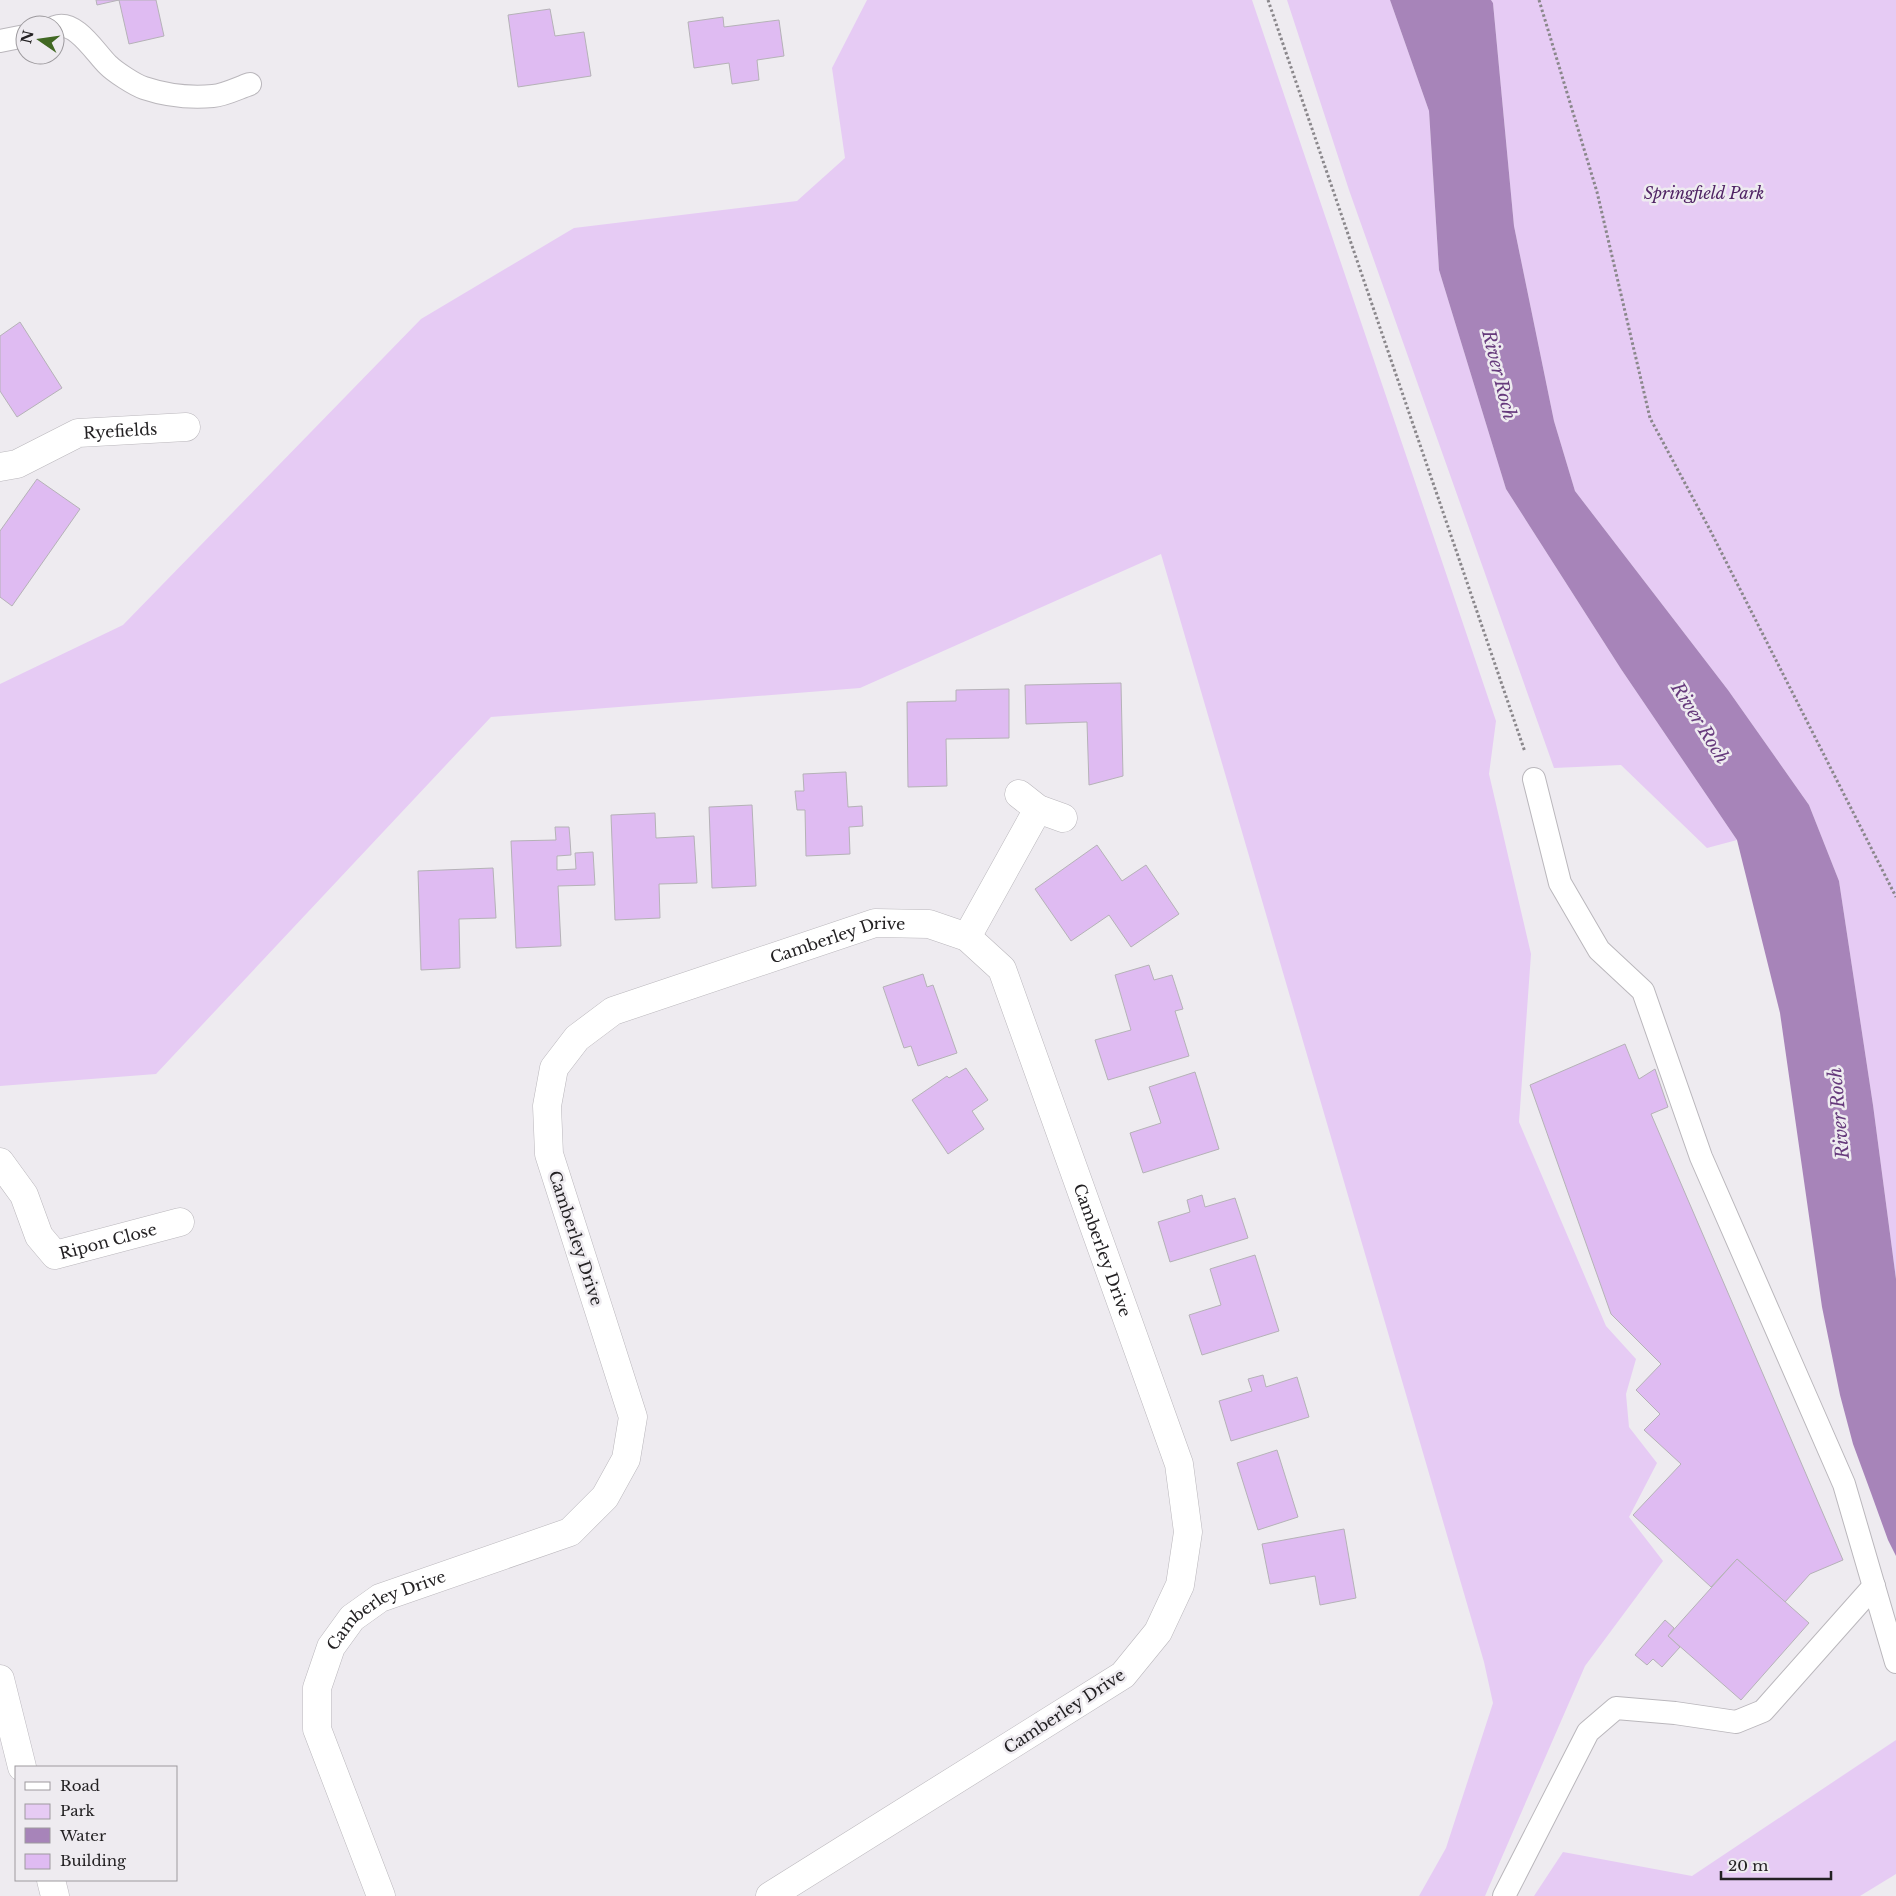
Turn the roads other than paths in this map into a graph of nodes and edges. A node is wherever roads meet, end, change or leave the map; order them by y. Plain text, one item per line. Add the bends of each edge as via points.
1 (65, 26) edge
2 (15, 38) edge
3 (0, 41) edge
4 (250, 84) dead end
5 (186, 427) dead end
6 (0, 467) edge
7 (1534, 779) road end
8 (1063, 818) dead end
9 (967, 937) junction
10 (0, 1162) edge
11 (180, 1222) dead end
12 (1874, 1586) junction
13 (1896, 1662) edge
14 (0, 1679) edge
15 (22, 1766) edge
16 (51, 1881) edge
17 (55, 1896) edge
18 (380, 1896) edge
19 (770, 1896) edge
20 (1504, 1896) edge

1 - 4 lane via 90,44 108,66 142,88 174,95 214,96
2 - 3 lane
5 - 6 street, Ryefields via 78,433 17,464
7 - 12 lane via 1560,882 1599,950 1643,991 1701,1157 1844,1484
8 - 9 street via 1028,802
9 - 18 street, Camberley Drive via 929,924 875,922 613,1011 577,1038 554,1068 547,1106 549,1154 633,1417 626,1459 605,1497 570,1532 380,1598 352,1618 331,1647 317,1688 317,1729
9 - 19 street, Camberley Drive via 1002,969 1179,1464 1188,1532 1180,1585 1158,1632 1123,1676
10 - 11 street, Ripon Close via 24,1195 39,1236 55,1255
12 - 13 lane
12 - 20 lane via 1764,1711 1736,1722 1616,1708 1588,1732
14 - 15 street
16 - 17 street

